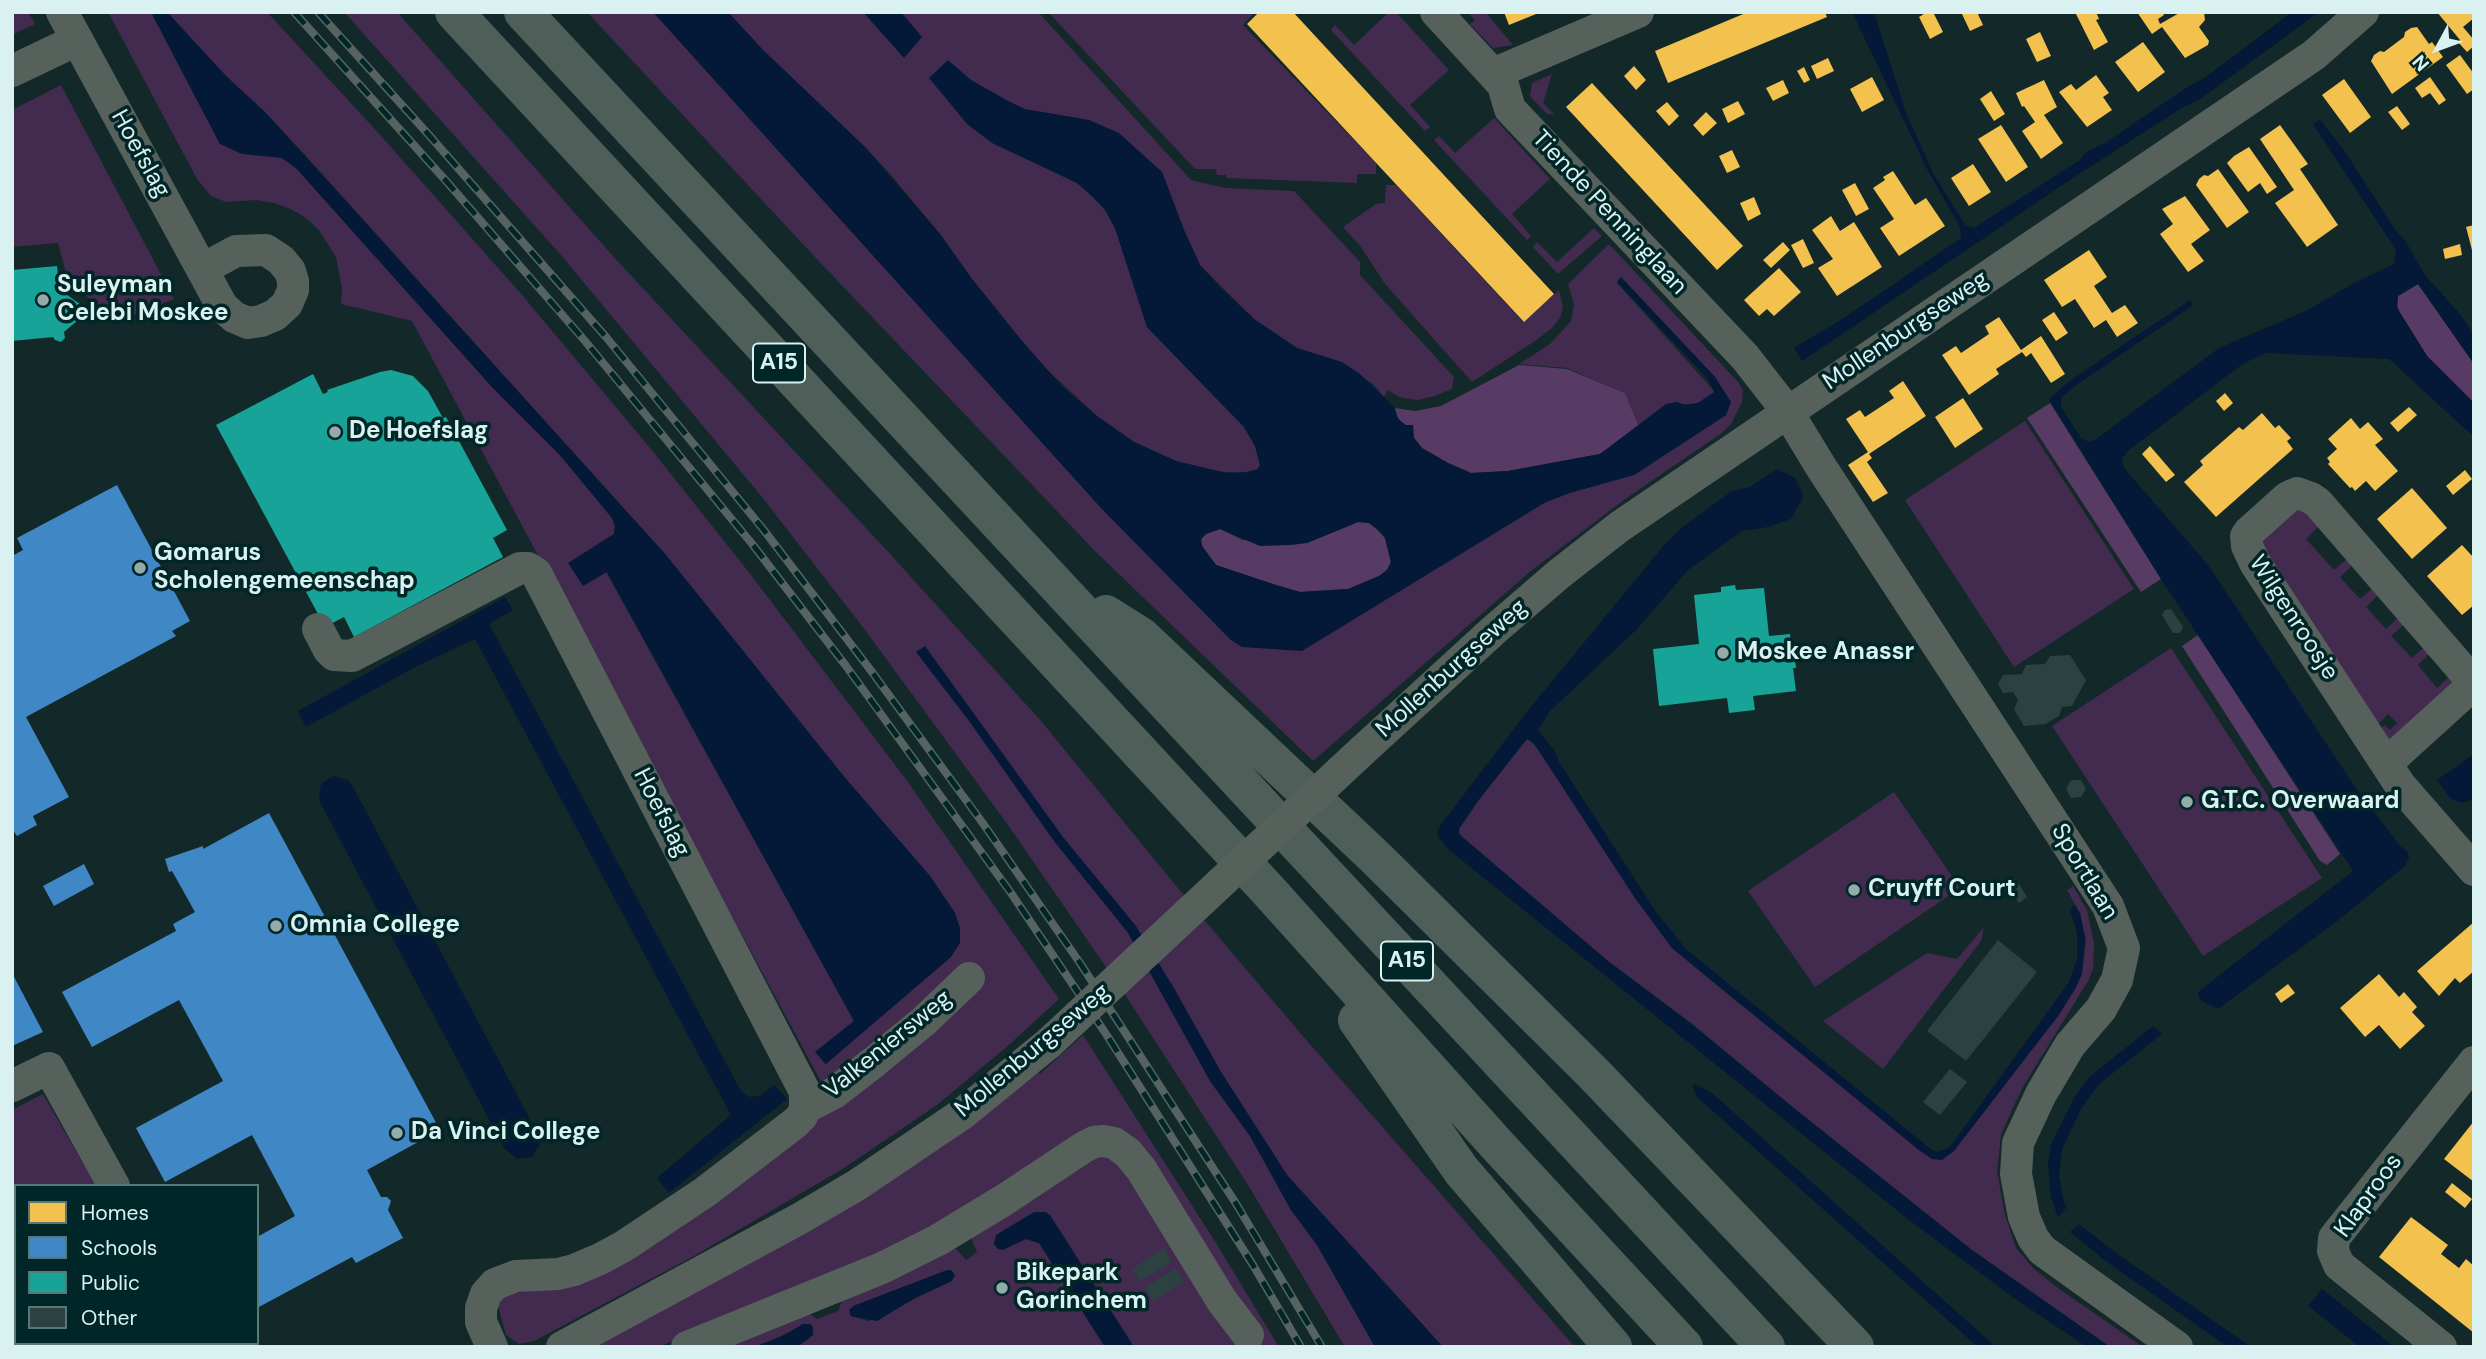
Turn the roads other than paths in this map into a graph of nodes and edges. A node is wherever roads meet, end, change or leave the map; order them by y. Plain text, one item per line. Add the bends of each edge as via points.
1 (62, 12) edge
2 (454, 12) edge
3 (523, 12) edge
4 (1436, 12) edge
5 (1638, 12) edge
6 (2363, 12) edge
7 (77, 40) junction
8 (12, 71) edge
9 (1493, 74) junction
10 (203, 269) dead end
11 (1787, 411) junction
12 (1049, 576) junction
13 (318, 642) dead end
14 (2474, 684) edge
15 (2387, 763) junction
16 (2474, 870) edge
17 (1267, 889) junction
18 (969, 978) dead end
19 (2474, 1062) edge
20 (12, 1086) edge
21 (805, 1108) junction
22 (113, 1184) edge
23 (1248, 1335) dead end
24 (492, 1347) edge
25 (562, 1347) edge
26 (687, 1347) edge
27 (1614, 1347) edge
28 (1684, 1347) edge
29 (1766, 1347) edge
30 (1855, 1347) edge
31 (2177, 1347) edge
32 (2441, 1347) edge

1 - 7 street, Hoefslag
2 - 17 highway, A15
3 - 12 highway, A15
4 - 9 street, Tiende Penninglaan
5 - 9 street
6 - 11 street, Mollenburgseweg via 2314,55
7 - 8 street
7 - 10 street, Hoefslag
9 - 11 street, Tiende Penninglaan via 1503,85 1510,109 1745,357
11 - 25 street, Mollenburgseweg, bridge via 1628,520 1493,630 1049,1043 961,1114 856,1185
11 - 31 street, Sportlaan via 2085,869 2118,928 2124,948 2117,980 2041,1094 2018,1143 2016,1174 2024,1217 2042,1250
12 - 29 highway, A15
12 - 30 highway, A15 via 1141,636 1377,859 1602,1083
13 - 21 street, Hoefslag via 334,655 352,656 520,568 536,573 799,1079
14 - 15 street, Wilgenroosje
14 - 15 street, Wilgenroosje via 2318,503 2297,493 2279,503 2249,531 2246,546
15 - 16 street, Wilgenroosje via 2411,800
17 - 27 highway, A15 via 1461,1170
17 - 28 highway, A15
18 - 21 street, Valkeniersweg via 874,1062 834,1093
19 - 32 street, Klaproos via 2334,1238 2339,1265
20 - 22 street via 49,1068
21 - 24 street via 795,1123 705,1192 600,1259 558,1274 516,1276 495,1284 481,1308 481,1322
23 - 26 street via 1141,1169 1128,1153 1103,1141 1084,1147 927,1246

